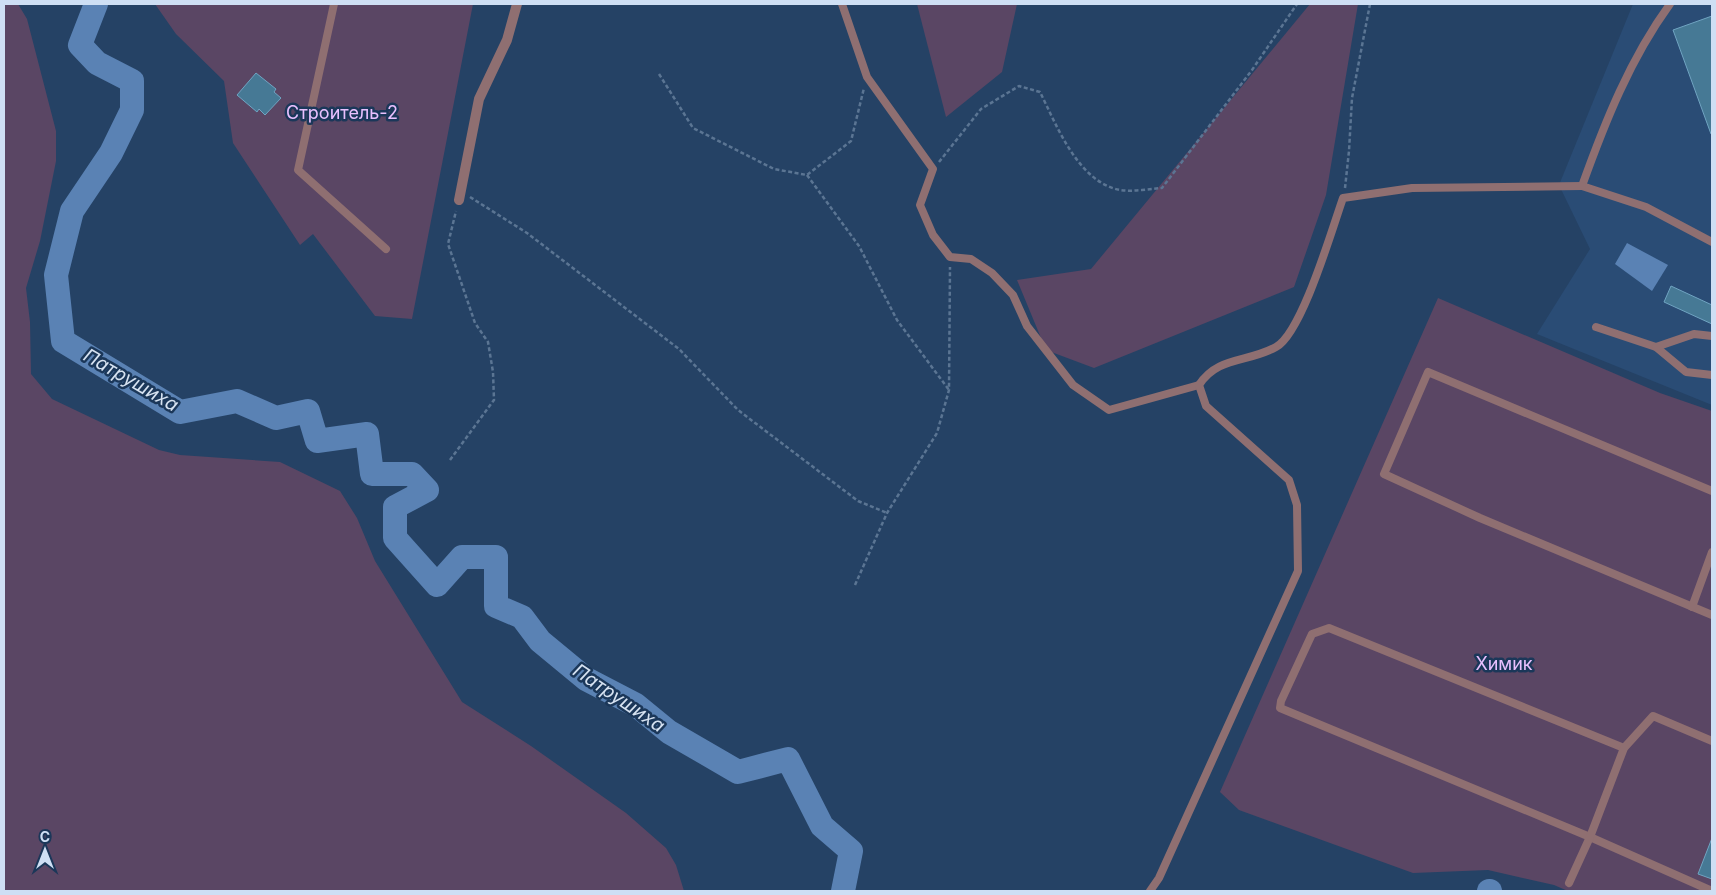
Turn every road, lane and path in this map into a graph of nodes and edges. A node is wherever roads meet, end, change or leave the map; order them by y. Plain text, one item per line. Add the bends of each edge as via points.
1 (334, 4) edge
2 (517, 4) edge
3 (842, 4) edge
4 (1297, 4) edge
5 (1370, 4) edge
6 (1670, 4) edge
7 (659, 74) dead end
8 (867, 77) junction
9 (933, 168) junction
10 (808, 175) junction
11 (1582, 186) junction
12 (460, 196) junction
13 (1344, 198) junction
14 (1712, 242) edge
15 (386, 250) dead end
16 (950, 257) junction
17 (1596, 327) dead end
18 (1712, 336) edge
19 (1656, 347) junction
20 (1712, 375) edge
21 (1199, 385) junction
22 (948, 390) junction
23 (450, 460) dead end
24 (1712, 491) edge
25 (887, 513) junction
26 (1712, 552) edge
27 (855, 586) dead end
28 (1692, 607) junction
29 (1712, 615) edge
30 (1712, 741) edge
31 (1624, 748) junction
32 (1590, 837) junction
33 (1569, 883) dead end
34 (1150, 891) edge
35 (1712, 891) edge

1 - 15 lane via 298,170
2 - 12 street via 507,40 479,100
3 - 8 lane
4 - 9 path via 1252,70 1162,188 1119,190 1087,174 1062,137 1040,92 1020,86 981,109
5 - 13 path via 1352,98
6 - 11 lane via 1653,27 1607,116
7 - 10 path via 693,128 774,169
8 - 9 lane
8 - 10 path via 851,141
9 - 16 lane via 920,205 933,235
10 - 22 path via 860,246 897,320
11 - 13 lane via 1412,188
11 - 14 lane via 1646,207
12 - 23 path via 448,244 475,323 488,342 494,400
12 - 25 path via 527,233 679,349 738,410 858,501
13 - 21 lane via 1297,321 1278,347 1242,361 1223,364 1207,373
16 - 21 lane via 970,259 992,273 1013,295 1027,326 1073,385 1109,410
16 - 22 path
17 - 19 lane
18 - 19 lane via 1694,334
19 - 20 lane via 1686,372
21 - 34 lane via 1206,406 1289,480 1297,505 1298,570 1159,878
22 - 25 path via 937,433
24 - 28 lane via 1428,372 1384,474
25 - 27 path
26 - 28 lane
28 - 29 lane
30 - 31 lane via 1653,716
31 - 32 lane
31 - 32 lane via 1329,628 1312,634 1281,701 1280,708
32 - 33 lane
32 - 35 lane

